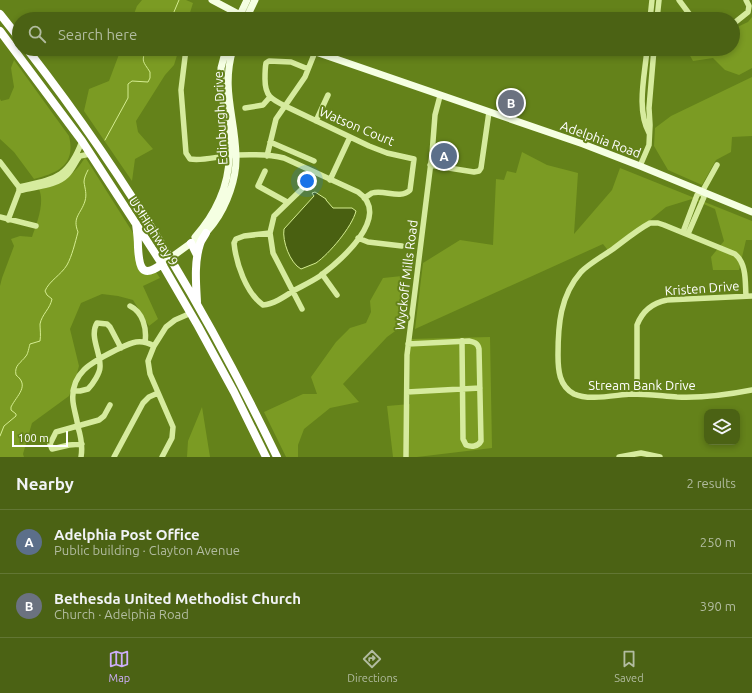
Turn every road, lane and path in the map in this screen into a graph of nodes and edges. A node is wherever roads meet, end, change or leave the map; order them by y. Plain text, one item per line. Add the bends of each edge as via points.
1 (212, 0) edge
2 (247, 0) edge
3 (255, 0) edge
4 (652, 0) edge
5 (659, 0) edge
6 (679, 0) edge
7 (746, 0) edge
8 (233, 12) edge
9 (245, 12) edge
10 (248, 12) edge
11 (651, 12) edge
12 (658, 12) edge
13 (688, 12) edge
14 (0, 14) edge
15 (740, 18) edge
16 (12, 29) edge
17 (0, 31) edge
18 (12, 47) edge
19 (19, 56) edge
20 (33, 56) edge
21 (185, 56) edge
22 (224, 56) edge
23 (231, 56) edge
24 (313, 56) edge
25 (326, 56) edge
26 (646, 56) edge
27 (653, 56) edge
28 (308, 69) junction
29 (328, 95) dead end
30 (440, 96) junction
31 (270, 97) junction
32 (285, 106) junction
33 (245, 108) dead end
34 (489, 112) junction
35 (316, 121) junction
36 (649, 133) junction
37 (350, 137) junction
38 (82, 141) junction
39 (270, 142) junction
40 (90, 154) junction
41 (233, 155) junction
42 (267, 156) junction
43 (314, 161) dead end
44 (0, 162) edge
45 (430, 165) junction
46 (717, 165) dead end
47 (640, 166) junction
48 (310, 170) junction
49 (265, 171) dead end
50 (330, 180) junction
51 (46, 183) junction
52 (19, 189) junction
53 (702, 192) junction
54 (364, 198) junction
55 (287, 202) junction
56 (752, 212) edge
57 (0, 217) edge
58 (8, 220) junction
59 (136, 223) junction
60 (36, 226) dead end
61 (206, 233) junction
62 (270, 233) junction
63 (685, 233) junction
64 (358, 238) junction
65 (191, 243) junction
66 (402, 246) dead end
67 (197, 255) junction
68 (170, 258) junction
69 (162, 264) junction
70 (322, 274) junction
71 (292, 292) junction
72 (337, 295) dead end
73 (749, 296) edge
74 (197, 304) junction
75 (130, 306) dead end
76 (302, 309) dead end
77 (191, 313) junction
78 (462, 341) junction
79 (145, 342) junction
80 (408, 344) junction
81 (154, 346) junction
82 (121, 348) junction
83 (100, 358) junction
84 (462, 388) junction
85 (480, 388) junction
86 (752, 390) edge
87 (73, 391) junction
88 (407, 392) junction
89 (158, 393) junction
90 (637, 394) junction
91 (110, 404) dead end
92 (78, 426) junction
93 (82, 444) junction
94 (81, 457) edge
95 (114, 457) edge
96 (162, 457) edge
97 (266, 457) edge
98 (277, 457) edge
99 (406, 457) edge
100 (619, 457) edge
101 (660, 457) edge

1 - 8 main road
2 - 9 main road
3 - 10 main road
4 - 11 street
5 - 12 street
6 - 13 street
7 - 15 street via 748,12
14 - 16 highway
17 - 18 highway, US Highway 9
19 - 38 highway, US Highway 9
20 - 68 highway, US Highway 9 via 99,149
21 - 41 street via 181,90 186,153 190,159 199,160
22 - 41 main road, Edinburgh Drive via 221,88
23 - 41 main road, Edinburgh Drive via 227,87
24 - 28 street
25 - 30 main road, Adelphia Road
26 - 36 street via 642,105
27 - 36 street
28 - 31 street via 291,62 266,63 265,86
28 - 32 street
29 - 35 street
30 - 34 main road, Adelphia Road
30 - 45 street, Wyckoff Mills Road via 435,115
31 - 32 street, Watson Court
31 - 33 street via 262,106
32 - 35 street, Watson Court
32 - 39 street via 276,119
34 - 45 street via 479,171
34 - 47 main road, Adelphia Road
35 - 37 street, Watson Court
36 - 47 street via 649,145
37 - 50 street
37 - 54 street, Watson Court via 387,153 414,159 410,190 407,194 372,193
38 - 40 highway, US Highway 9
38 - 51 street via 65,170
39 - 42 street
39 - 43 street
40 - 51 street via 81,155 64,178 55,183
40 - 59 highway, US Highway 9
41 - 42 street
41 - 61 main road, Edinburgh Drive via 233,179 227,198
41 - 65 main road, Edinburgh Drive via 218,203
42 - 48 street via 284,158
44 - 52 street
45 - 80 street, Wyckoff Mills Road
46 - 53 street
47 - 53 main road, Adelphia Road
48 - 50 street
48 - 55 street via 302,189
49 - 55 street via 258,186
50 - 54 street via 358,192
51 - 52 street
52 - 58 street
53 - 56 main road, Adelphia Road
53 - 63 street via 697,195
54 - 64 street via 369,205 370,214 366,228
55 - 62 street via 274,216
57 - 58 street
58 - 60 street
59 - 69 highway, US Highway 9
59 - 69 highway via 138,261 141,267 146,271 152,271
61 - 65 main road, Edinburgh Drive
61 - 67 highway
62 - 71 street via 273,253
62 - 71 street via 236,239 235,249 243,277 252,295 263,305 270,305
63 - 73 street, Stream Bank Drive via 739,257 744,266
63 - 90 street, Stream Bank Drive via 658,223 644,226 582,272 570,289 560,315 558,366 561,381 567,389 587,397
64 - 66 street via 368,242
64 - 70 street via 335,264
65 - 67 highway
65 - 68 main road, Edinburgh Drive
67 - 74 highway
68 - 69 main road, Edinburgh Drive
68 - 74 highway, US Highway 9
69 - 77 highway, US Highway 9
70 - 71 street
70 - 72 street
71 - 76 street
73 - 90 street, Kristen Drive via 667,300 645,311 637,325
74 - 98 highway, US Highway 9
75 - 79 street via 138,313 145,326
77 - 81 street via 168,325
77 - 97 highway, US Highway 9
78 - 80 street
78 - 84 street
78 - 85 street via 472,341 479,347
79 - 81 street
79 - 82 street via 136,342
80 - 88 street, Wyckoff Mills Road
81 - 89 street via 148,367
82 - 83 street
82 - 83 street via 110,327 97,323 94,331
83 - 87 street via 88,365 80,374
83 - 87 street via 100,369 90,386 85,391
84 - 85 street
84 - 85 street via 463,439 466,445 471,446 478,445 481,441
84 - 88 street
86 - 90 street, Stream Bank Drive via 710,397
87 - 92 street
88 - 99 street, Wyckoff Mills Road
89 - 95 street via 143,402
89 - 96 street via 173,431
91 - 92 street via 99,420
92 - 93 street
92 - 93 street via 56,432 50,447 52,449
93 - 94 street
100 - 101 street via 641,452

